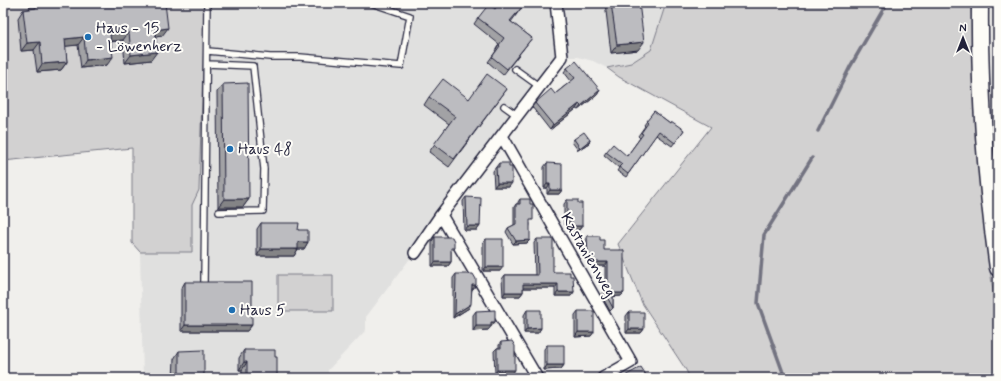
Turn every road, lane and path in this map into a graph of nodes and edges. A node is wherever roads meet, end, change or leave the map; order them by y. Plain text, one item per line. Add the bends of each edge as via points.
1 (207, 3) edge
2 (371, 3) edge
3 (556, 3) edge
4 (980, 3) edge
5 (208, 51) junction
6 (207, 64) junction
7 (515, 68) edge
8 (540, 87) junction
9 (504, 106) edge
10 (518, 116) junction
11 (502, 136) junction
12 (219, 212) dead end
13 (441, 215) junction
14 (415, 253) dead end
15 (998, 268) edge
16 (204, 282) edge
17 (537, 378) edge
18 (603, 378) edge

1 - 5 lane
2 - 5 lane via 410,16 401,66
3 - 8 street via 562,57
4 - 15 main road via 984,121
5 - 6 lane
6 - 12 lane via 253,66 264,169 263,211
6 - 16 lane
7 - 8 lane
8 - 10 street
9 - 10 lane
10 - 11 street
11 - 13 street
11 - 18 street, Kastanienweg via 631,362
13 - 14 street
13 - 17 street

